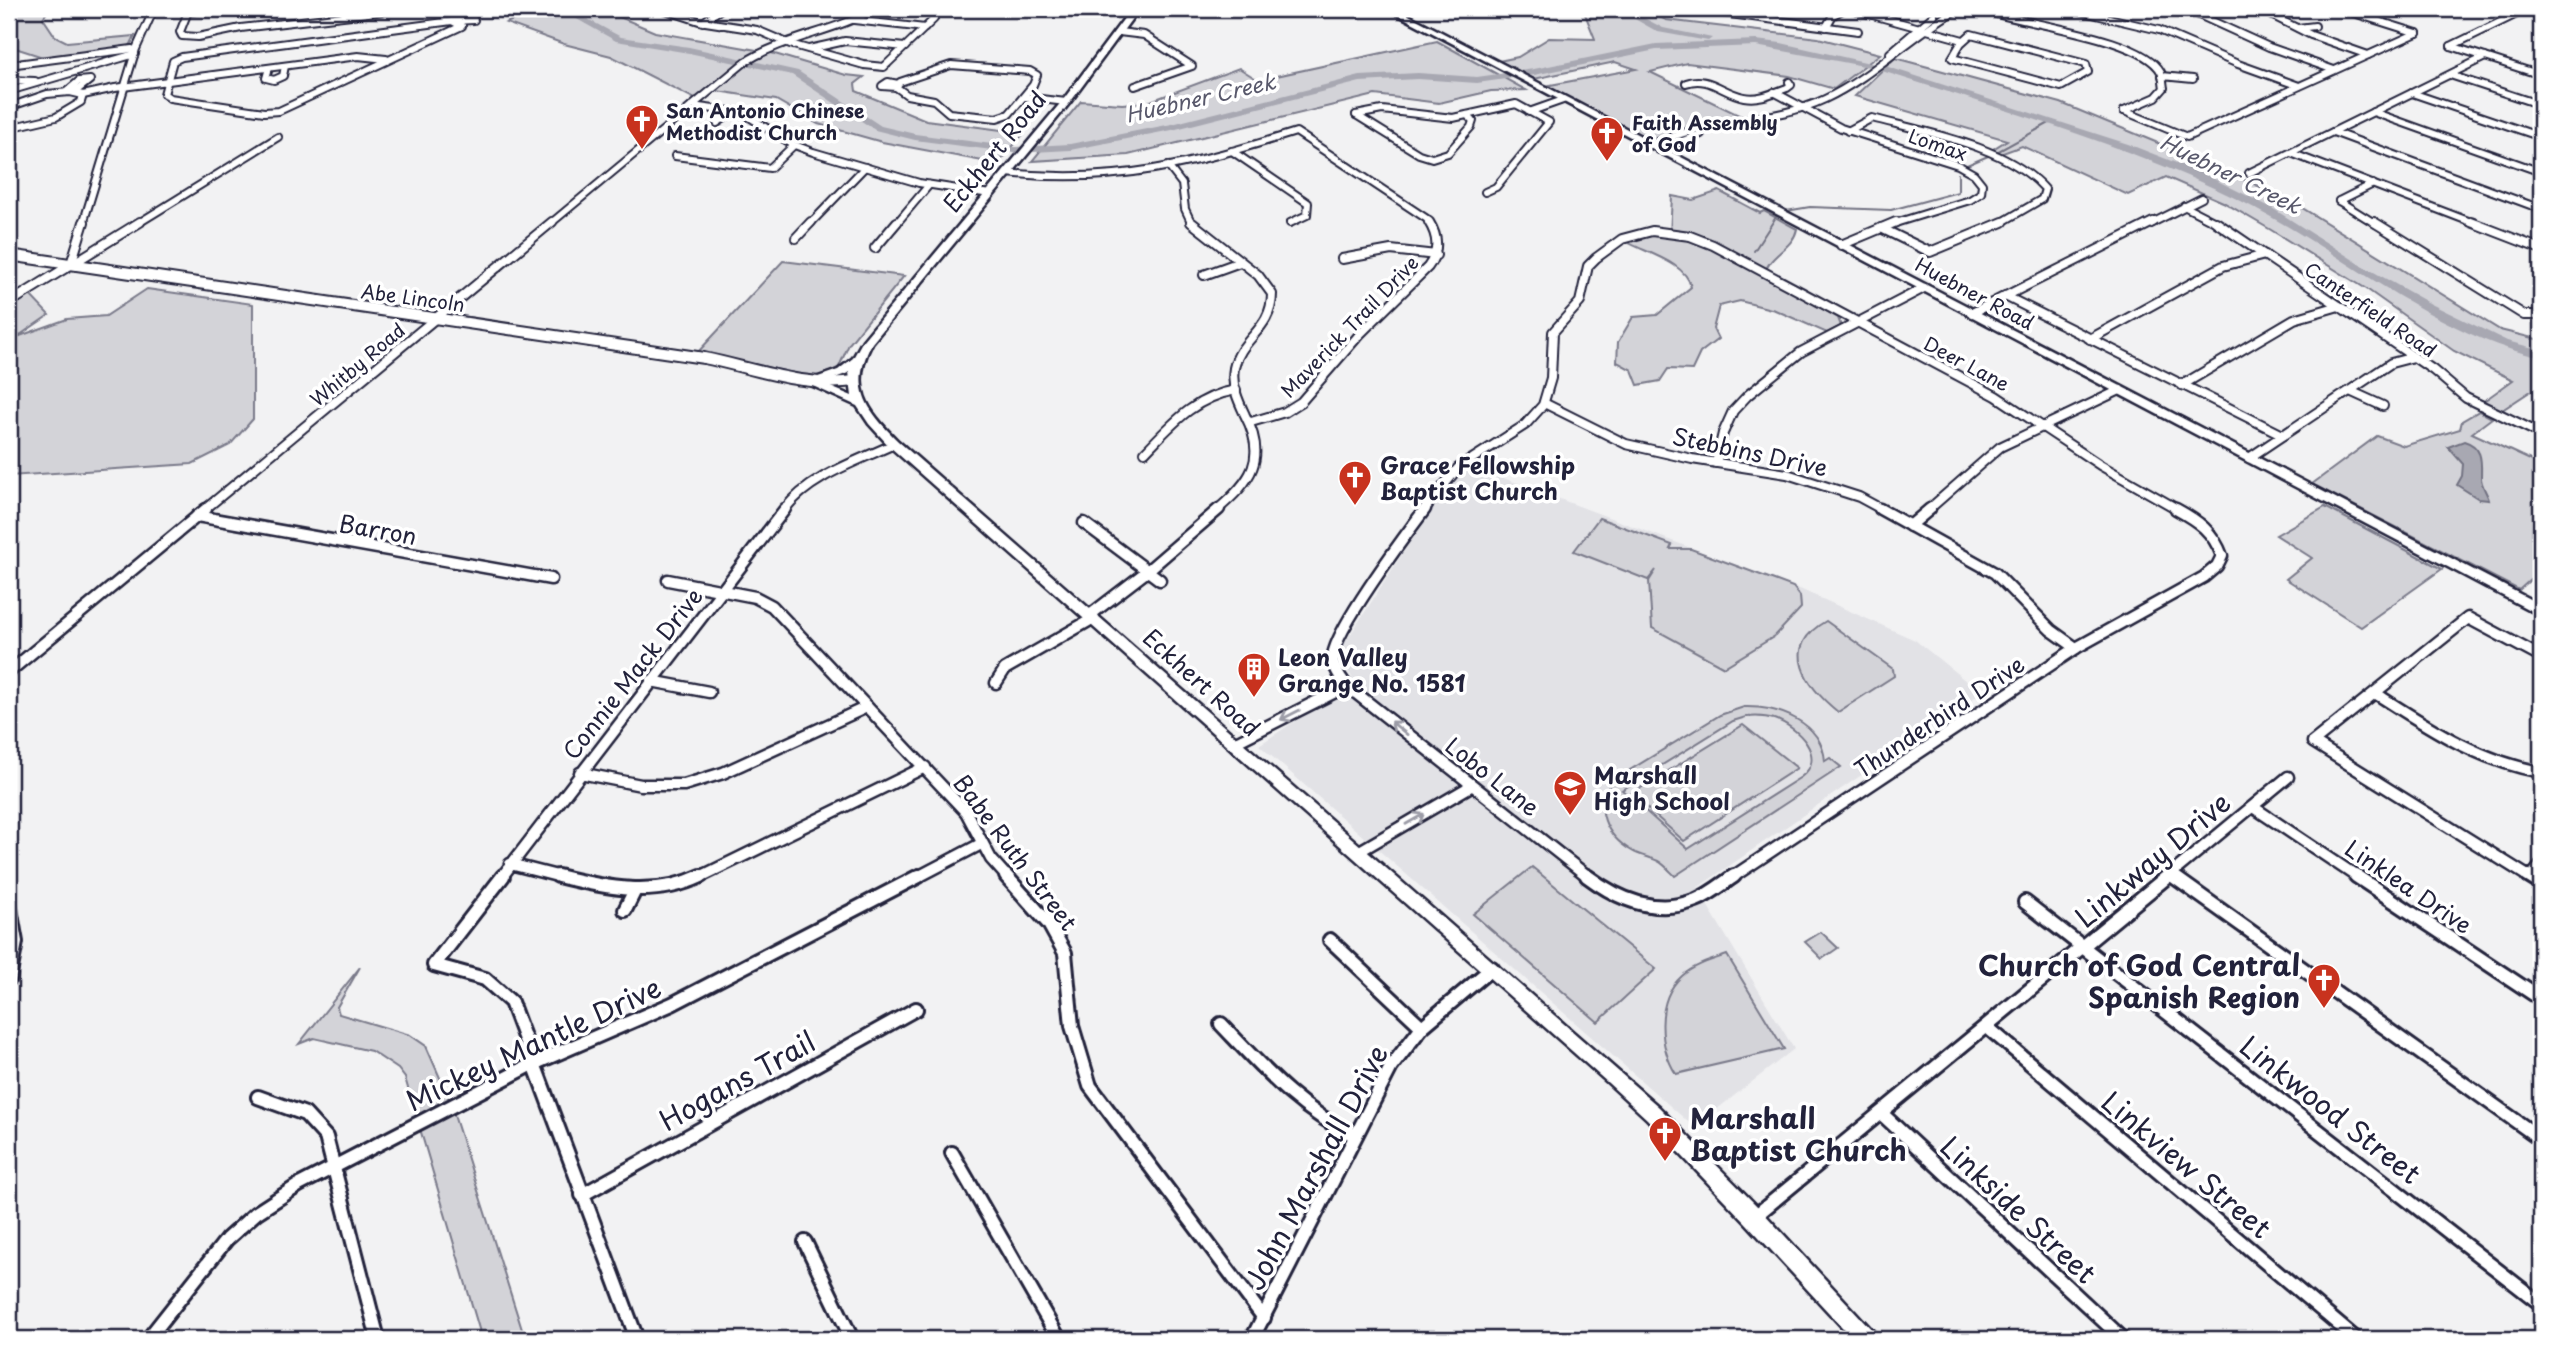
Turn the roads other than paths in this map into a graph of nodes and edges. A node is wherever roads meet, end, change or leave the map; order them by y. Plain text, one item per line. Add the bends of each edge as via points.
1 (154, 9) edge
2 (216, 9) edge
3 (662, 9) edge
4 (721, 9) edge
5 (875, 9) edge
6 (928, 9) edge
7 (1135, 9) edge
8 (1391, 9) edge
9 (1692, 9) edge
10 (1746, 9) edge
11 (1844, 9) edge
12 (1851, 9) edge
13 (1945, 9) edge
14 (1958, 9) edge
15 (1980, 9) edge
16 (2075, 9) edge
17 (2259, 9) edge
18 (2341, 9) edge
19 (2526, 9) edge
20 (188, 10) edge
21 (371, 10) edge
22 (944, 10) edge
23 (2188, 10) edge
24 (385, 11) dead end
25 (1742, 15) junction
26 (246, 17) dead end
27 (934, 19) dead end
28 (474, 20) dead end
29 (854, 20) junction
30 (702, 22) junction
31 (459, 24) junction
32 (2315, 26) dead end
33 (1826, 27) junction
34 (242, 28) junction
35 (925, 28) junction
36 (1916, 28) junction
37 (2298, 28) junction
38 (1924, 30) junction
39 (1858, 31) dead end
40 (1119, 32) junction
41 (1963, 40) junction
42 (785, 41) junction
43 (905, 47) junction
44 (810, 49) junction
45 (135, 51) junction
46 (2368, 55) junction
47 (1888, 57) junction
48 (2485, 57) junction
49 (334, 59) junction
50 (386, 59) junction
51 (9, 65) edge
52 (285, 66) junction
53 (371, 66) junction
54 (269, 68) junction
55 (2334, 70) junction
56 (2450, 75) junction
57 (2541, 75) edge
58 (2162, 76) junction
59 (2193, 79) dead end
60 (9, 80) edge
61 (39, 82) junction
62 (1789, 82) dead end
63 (167, 83) junction
64 (1686, 83) dead end
65 (84, 85) dead end
66 (1135, 86) dead end
67 (2299, 86) junction
68 (75, 89) junction
69 (124, 89) junction
70 (9, 91) edge
71 (1774, 92) junction
72 (2412, 93) junction
73 (83, 96) junction
74 (1024, 97) junction
75 (1066, 102) junction
76 (1567, 102) junction
77 (2541, 105) edge
78 (692, 106) junction
79 (9, 107) edge
80 (1803, 110) junction
81 (735, 111) junction
82 (1530, 112) junction
83 (2373, 112) junction
84 (1467, 115) junction
85 (1537, 116) junction
86 (717, 123) dead end
87 (9, 128) edge
88 (1848, 131) junction
89 (2333, 132) junction
90 (278, 137) dead end
91 (2541, 137) edge
92 (794, 145) junction
93 (1654, 147) junction
94 (1232, 151) junction
95 (2291, 153) junction
96 (674, 156) dead end
97 (1168, 166) junction
98 (865, 167) junction
99 (1011, 169) junction
100 (2541, 172) edge
101 (2249, 173) dead end
102 (2373, 184) junction
103 (929, 185) junction
104 (1485, 192) dead end
105 (990, 194) junction
106 (2202, 198) dead end
107 (2184, 206) junction
108 (2541, 209) edge
109 (1290, 223) dead end
110 (1881, 228) junction
111 (796, 238) dead end
112 (1841, 245) junction
113 (875, 248) dead end
114 (2541, 249) edge
115 (1436, 255) junction
116 (2265, 255) junction
117 (9, 256) edge
118 (1342, 259) dead end
119 (1240, 262) junction
120 (71, 265) junction
121 (1204, 275) dead end
122 (1924, 288) junction
123 (2005, 296) junction
124 (9, 303) edge
125 (2339, 306) junction
126 (1972, 313) junction
127 (2541, 315) edge
128 (436, 318) junction
129 (1857, 323) junction
130 (2090, 339) junction
131 (2414, 357) junction
132 (858, 360) junction
133 (855, 381) junction
134 (810, 382) junction
135 (2182, 385) junction
136 (1236, 390) junction
137 (2120, 390) junction
138 (2350, 391) junction
139 (860, 403) junction
140 (1544, 403) junction
141 (2383, 406) dead end
142 (1251, 422) junction
143 (2046, 428) junction
144 (2283, 435) junction
145 (2541, 435) edge
146 (894, 444) junction
147 (1146, 452) dead end
148 (2249, 458) junction
149 (1716, 463) junction
150 (197, 516) junction
151 (1084, 523) dead end
152 (1910, 526) junction
153 (2216, 539) joint
154 (1146, 572) junction
155 (551, 579) dead end
156 (668, 580) dead end
157 (1160, 580) dead end
158 (721, 590) junction
159 (2541, 611) edge
160 (1092, 617) junction
161 (2076, 648) junction
162 (2541, 657) edge
163 (9, 672) edge
164 (651, 681) junction
165 (996, 683) dead end
166 (1347, 686) junction
167 (709, 692) dead end
168 (2375, 693) junction
169 (867, 707) junction
170 (1234, 743) junction
171 (925, 767) junction
172 (2541, 772) edge
173 (580, 773) junction
174 (2288, 777) dead end
175 (1471, 786) junction
176 (2253, 807) junction
177 (981, 844) junction
178 (1358, 852) junction
179 (510, 864) junction
180 (2541, 865) edge
181 (2170, 874) junction
182 (2530, 877) junction
183 (2541, 884) edge
184 (635, 890) junction
185 (2025, 902) dead end
186 (9, 903) edge
187 (1656, 907) joint
188 (625, 910) dead end
189 (1330, 940) dead end
190 (2084, 947) junction
191 (1492, 968) junction
192 (9, 979) edge
193 (2541, 999) edge
194 (916, 1009) dead end
195 (1221, 1024) dead end
196 (1422, 1027) junction
197 (1987, 1027) junction
198 (533, 1064) junction
199 (258, 1097) dead end
200 (1882, 1114) junction
201 (1354, 1135) junction
202 (2541, 1139) edge
203 (952, 1153) dead end
204 (334, 1167) junction
205 (582, 1195) junction
206 (1754, 1217) junction
207 (805, 1242) dead end
208 (2541, 1304) edge
209 (1265, 1318) junction
210 (148, 1339) edge
211 (378, 1339) edge
212 (637, 1339) edge
213 (852, 1339) edge
214 (1059, 1339) edge
215 (1252, 1339) edge
216 (1867, 1339) edge
217 (2123, 1339) edge
218 (2356, 1339) edge

1 - 45 street
2 - 20 street
3 - 30 street
4 - 30 street
5 - 29 street, Whitby Road
6 - 22 street
7 - 40 main road, Eckhert Road
8 - 76 main road, Huebner Road
9 - 25 street
10 - 25 street
11 - 33 street via 1833,15
12 - 36 street
13 - 36 street
14 - 38 street
15 - 58 street via 2122,45 2151,61
16 - 67 street via 2159,30
17 - 37 street
18 - 46 street via 2417,33
19 - 48 street via 2451,46
20 - 34 street via 182,36
21 - 24 street
21 - 34 street
23 - 55 street
25 - 33 street
26 - 34 street
27 - 35 street
28 - 31 street
29 - 35 street
29 - 42 street, Whitby Road
30 - 42 street via 757,30
31 - 50 street
31 - 63 street via 178,58
32 - 37 street
33 - 39 street
35 - 43 street
36 - 38 street
36 - 47 street
37 - 46 street
38 - 41 street
38 - 47 street
40 - 66 street via 1147,37 1192,66
40 - 75 main road, Eckhert Road
41 - 41 street via 1952,58 2061,86 2087,74 2086,64 1971,34
42 - 44 street
42 - 78 street, Whitby Road via 757,54
43 - 44 street via 844,39
43 - 44 street via 884,66 864,65
45 - 51 street
45 - 61 street
45 - 69 street
46 - 55 street
47 - 80 street via 1842,97
48 - 56 street
48 - 57 street
49 - 50 street via 366,55
49 - 52 street
49 - 53 street
50 - 53 street
52 - 54 street
52 - 54 street via 283,76 274,80 265,78
53 - 63 street via 274,112 170,98 164,94
54 - 63 street
55 - 67 street
56 - 72 street
56 - 77 street
58 - 59 street
58 - 67 street via 2165,85 2159,94 2124,111 2188,137
60 - 61 street
61 - 70 street
62 - 71 street
63 - 69 street
64 - 71 street via 1706,80 1745,97
65 - 68 street
68 - 73 street
68 - 79 street
69 - 73 street
69 - 120 street
71 - 80 street, Lomax
72 - 83 street
72 - 91 street
73 - 87 street via 77,106 62,114
74 - 74 street via 1009,114 997,118 949,113 938,104 904,94 897,85 951,65 1034,72 1035,82
74 - 75 street
75 - 99 main road, Eckhert Road
76 - 82 street
76 - 85 street
76 - 93 main road, Huebner Road
78 - 81 street
78 - 128 street, Whitby Road
80 - 88 street, Lomax
80 - 93 street
80 - 93 street via 1700,128
81 - 86 street
81 - 92 street
82 - 84 street via 1516,104
82 - 85 street
83 - 89 street
83 - 100 street
84 - 84 street via 1472,127 1448,153 1436,157 1419,154 1356,116 1382,110 1444,118
85 - 104 street via 1549,122 1496,187
88 - 110 street, Lomax via 1958,165 1982,184 1980,193 1970,200
88 - 110 street via 1872,118 1944,138 2022,169 2045,189 2042,199 2014,217 1930,252
89 - 95 street
89 - 108 street
90 - 120 street
92 - 96 street via 770,168
92 - 98 street
93 - 112 main road, Huebner Road
94 - 97 street
94 - 109 street via 1308,203 1307,215
94 - 115 street, Maverick Trail Drive via 1296,132 1422,214 1435,231
95 - 101 street
95 - 102 street
97 - 99 street via 1100,181
97 - 119 street via 1182,184 1192,224
98 - 103 street
98 - 111 street
99 - 105 main road, Eckhert Road
102 - 114 street
102 - 127 street via 2340,201 2524,315
103 - 105 street
103 - 113 street
105 - 132 main road, Eckhert Road via 872,334
106 - 107 street
107 - 116 street, Canterfield Road
107 - 123 street
110 - 112 street, Lomax
112 - 122 main road, Huebner Road
115 - 118 street via 1391,250
115 - 142 street, Maverick Trail Drive via 1301,402
116 - 125 street, Canterfield Road
116 - 130 street via 2223,266
117 - 120 street, Abe Lincoln
119 - 121 street
119 - 136 street via 1263,281 1273,303 1266,324 1238,356
120 - 124 street
120 - 128 street, Abe Lincoln
122 - 126 main road, Huebner Road
122 - 129 street
123 - 126 street
123 - 130 street
125 - 131 street, Canterfield Road
125 - 135 street via 2294,319
126 - 137 main road, Huebner Road
128 - 134 street, Abe Lincoln via 704,358
128 - 150 street, Whitby Road
129 - 140 street, Deer Lane via 1713,245 1663,231 1632,234 1615,242 1588,266 1580,302 1553,332
129 - 143 street, Deer Lane via 1969,381
129 - 149 street via 1801,352 1748,395 1732,411
130 - 135 street
131 - 138 street via 2391,363
131 - 145 street, Canterfield Road via 2474,403
132 - 133 main road, Eckhert Road
132 - 134 main road via 834,376
133 - 134 street, Abe Lincoln
133 - 139 main road, Eckhert Road
134 - 139 main road
135 - 144 street
136 - 142 street
136 - 147 street via 1190,405
137 - 143 street
137 - 148 main road, Huebner Road
138 - 141 street
138 - 144 street
139 - 146 main road, Eckhert Road
140 - 149 street, Stebbins Drive via 1626,444
140 - 166 street via 1521,427 1458,468 1441,487 1335,643 1333,662
142 - 154 street via 1257,455 1248,480
143 - 152 street via 2000,447
143 - 153 street, Deer Lane via 2100,465 2188,514
144 - 148 street
146 - 158 street, Connie Mack Drive via 818,480 792,499
146 - 160 main road, Eckhert Road
148 - 159 main road, Huebner Road
149 - 152 street, Stebbins Drive via 1787,474 1837,489
150 - 155 street, Barron
150 - 163 street, Whitby Road
151 - 154 street
152 - 161 street, Stebbins Drive via 1995,573 2051,630
153 - 161 street, Thunderbird Drive via 2222,556 2204,577
154 - 157 street
154 - 160 street
156 - 158 street, Babe Ruth Street
158 - 164 street, Connie Mack Drive
158 - 169 street, Babe Ruth Street via 755,597 780,613
160 - 165 street via 1005,669
160 - 170 main road, Eckhert Road
161 - 187 street, Thunderbird Drive via 1699,899
162 - 168 street via 2468,618
164 - 167 street
164 - 173 street, Connie Mack Drive
166 -> 170 street
175 -> 166 street, Lobo Lane
168 - 172 street via 2465,748
168 - 182 street via 2313,742
169 - 171 street, Babe Ruth Street
169 - 173 street via 723,773 684,785 641,785
170 - 178 main road, Eckhert Road
171 - 177 street, Babe Ruth Street via 966,812
171 - 184 street via 697,878
173 - 179 street, Connie Mack Drive
174 - 176 street, Linkway Drive
178 -> 175 street
175 - 187 street, Lobo Lane via 1620,898
176 - 181 street, Linkway Drive
176 - 193 street, Linklea Drive
177 - 198 street, Mickey Mantle Drive via 672,1004
177 - 209 street, Babe Ruth Street via 1061,943 1072,1026 1090,1086
178 - 191 main road, Eckhert Road
179 - 184 street
179 - 198 street, Connie Mack Drive via 434,965 477,976 499,989 511,1002
180 - 182 street
181 - 190 street, Linkway Drive
181 - 202 street
182 - 183 street
184 - 188 street
185 - 190 street, Linkwood Street
186 - 192 street via 16,942
189 - 196 street
190 - 197 street, Linkway Drive
190 - 208 street, Linkwood Street
191 - 196 street, John Marshall Drive
191 - 206 main road, Eckhert Road via 1653,1113
194 - 205 street, Hogans Trail
195 - 201 street via 1304,1108
196 - 201 street, John Marshall Drive via 1391,1067
197 - 200 street, Linkway Drive
197 - 218 street, Linkview Street
198 - 204 street, Mickey Mantle Drive
198 - 205 street
199 - 204 street via 310,1116 326,1137
200 - 206 street, Linkway Drive
200 - 217 street, Linkside Street
201 - 209 street, John Marshall Drive
203 - 214 street
204 - 210 street, Mickey Mantle Drive via 271,1202 241,1225
204 - 211 street
205 - 212 street
206 - 216 main road, Eckhert Road
207 - 213 street
209 - 215 street, John Marshall Drive

